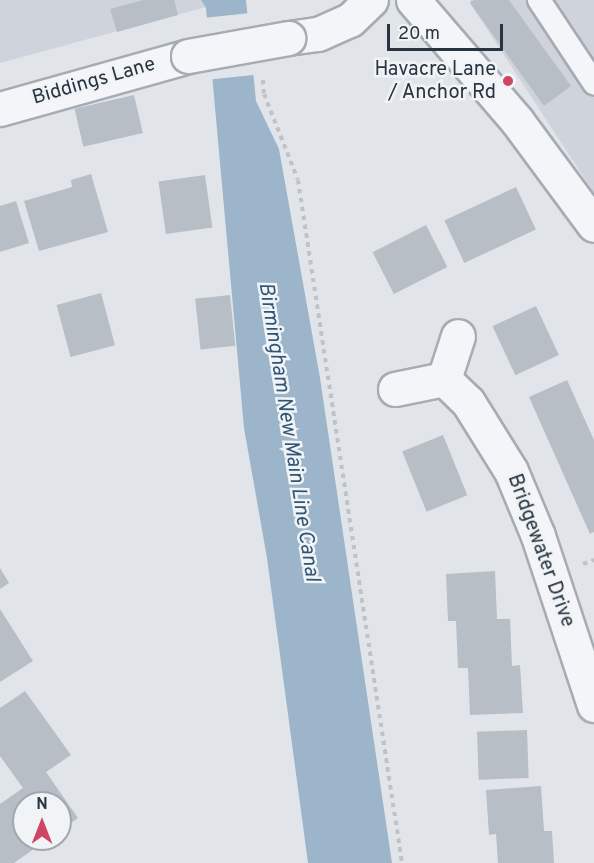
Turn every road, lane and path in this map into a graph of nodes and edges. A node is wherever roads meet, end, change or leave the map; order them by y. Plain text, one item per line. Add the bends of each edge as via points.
1 (370, 0) edge
2 (413, 0) edge
3 (539, 0) edge
4 (262, 72) dead end
5 (594, 83) edge
6 (0, 109) edge
7 (594, 225) edge
8 (458, 336) dead end
9 (444, 379) junction
10 (395, 389) dead end
11 (594, 705) edge
12 (402, 863) edge

1 - 6 street, Biddings Lane, bridge via 350,20 318,34 188,56
2 - 7 street via 517,121
3 - 5 lane
4 - 12 path via 264,94 298,180
8 - 9 street
9 - 10 street
9 - 11 street, Bridgewater Drive via 468,402 511,471 549,566

